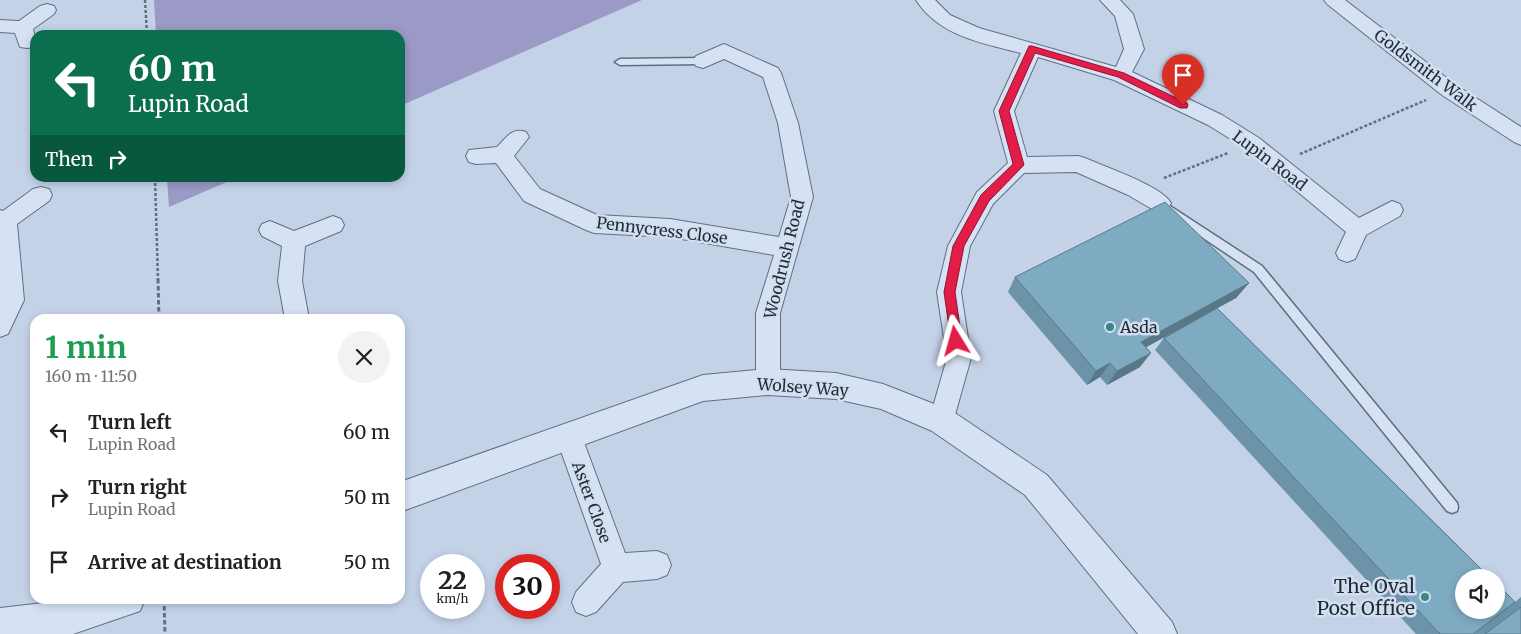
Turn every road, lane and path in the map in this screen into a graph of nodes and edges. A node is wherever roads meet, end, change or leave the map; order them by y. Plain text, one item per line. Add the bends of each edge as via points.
1 (145, 0) edge
2 (925, 0) edge
3 (1109, 0) edge
4 (1333, 0) edge
5 (47, 10) dead end
6 (0, 26) edge
7 (147, 30) edge
8 (1032, 49) junction
9 (703, 61) joint
10 (620, 62) dead end
11 (1121, 75) junction
12 (1449, 90) junction
13 (520, 137) dead end
14 (1521, 137) edge
15 (1252, 143) junction
16 (502, 155) junction
17 (476, 156) dead end
18 (1277, 164) junction
19 (1019, 165) junction
20 (155, 182) edge
21 (1136, 189) junction
22 (40, 195) dead end
23 (1160, 203) joint
24 (1392, 210) dead end
25 (3, 220) edge
26 (333, 225) dead end
27 (1358, 229) junction
28 (270, 230) dead end
29 (294, 241) junction
30 (788, 248) junction
31 (1347, 253) dead end
32 (159, 314) edge
33 (296, 314) edge
34 (0, 327) edge
35 (768, 382) junction
36 (942, 421) junction
37 (569, 437) junction
38 (405, 495) edge
39 (1452, 507) dead end
40 (657, 565) dead end
41 (616, 568) junction
42 (586, 602) dead end
43 (113, 604) edge
44 (164, 604) edge
45 (0, 625) edge
46 (1152, 631) edge
47 (165, 634) edge

1 - 7 path
2 - 8 street, Lupin Road via 930,9 953,26
3 - 11 street via 1124,14 1134,49
4 - 12 street, Goldsmith Walk
5 - 6 street via 25,34
8 - 11 street, Lupin Road
8 - 19 street via 1004,111
9 - 10 lane
9 - 30 street, Woodrush Road via 724,42 771,73 788,123 802,197
11 - 15 street, Lupin Road via 1214,120
12 - 14 street, Goldsmith Walk
12 - 18 path
13 - 16 street
15 - 18 street, Lupin Road
15 - 21 path
16 - 17 street
16 - 30 street, Pennycress Close via 532,194 594,224 670,228
18 - 27 street, Lupin Road
19 - 21 street via 1078,164
19 - 36 street via 985,198 959,246 949,292 959,358
20 - 32 path
21 - 23 street
22 - 25 street
23 - 39 lane via 1258,269
24 - 27 street
25 - 34 street via 12,300
26 - 29 street
27 - 31 street
28 - 29 street
29 - 33 street via 290,281
30 - 35 street, Woodrush Road via 768,313
35 - 36 street, Wolsey Way via 836,386 884,397
35 - 37 street, Wolsey Way via 703,388
36 - 46 street, Wolsey Way via 1036,484
37 - 38 street, Wolsey Way
37 - 41 street, Aster Close
40 - 41 street
41 - 42 street
43 - 45 street via 73,617
44 - 47 path

